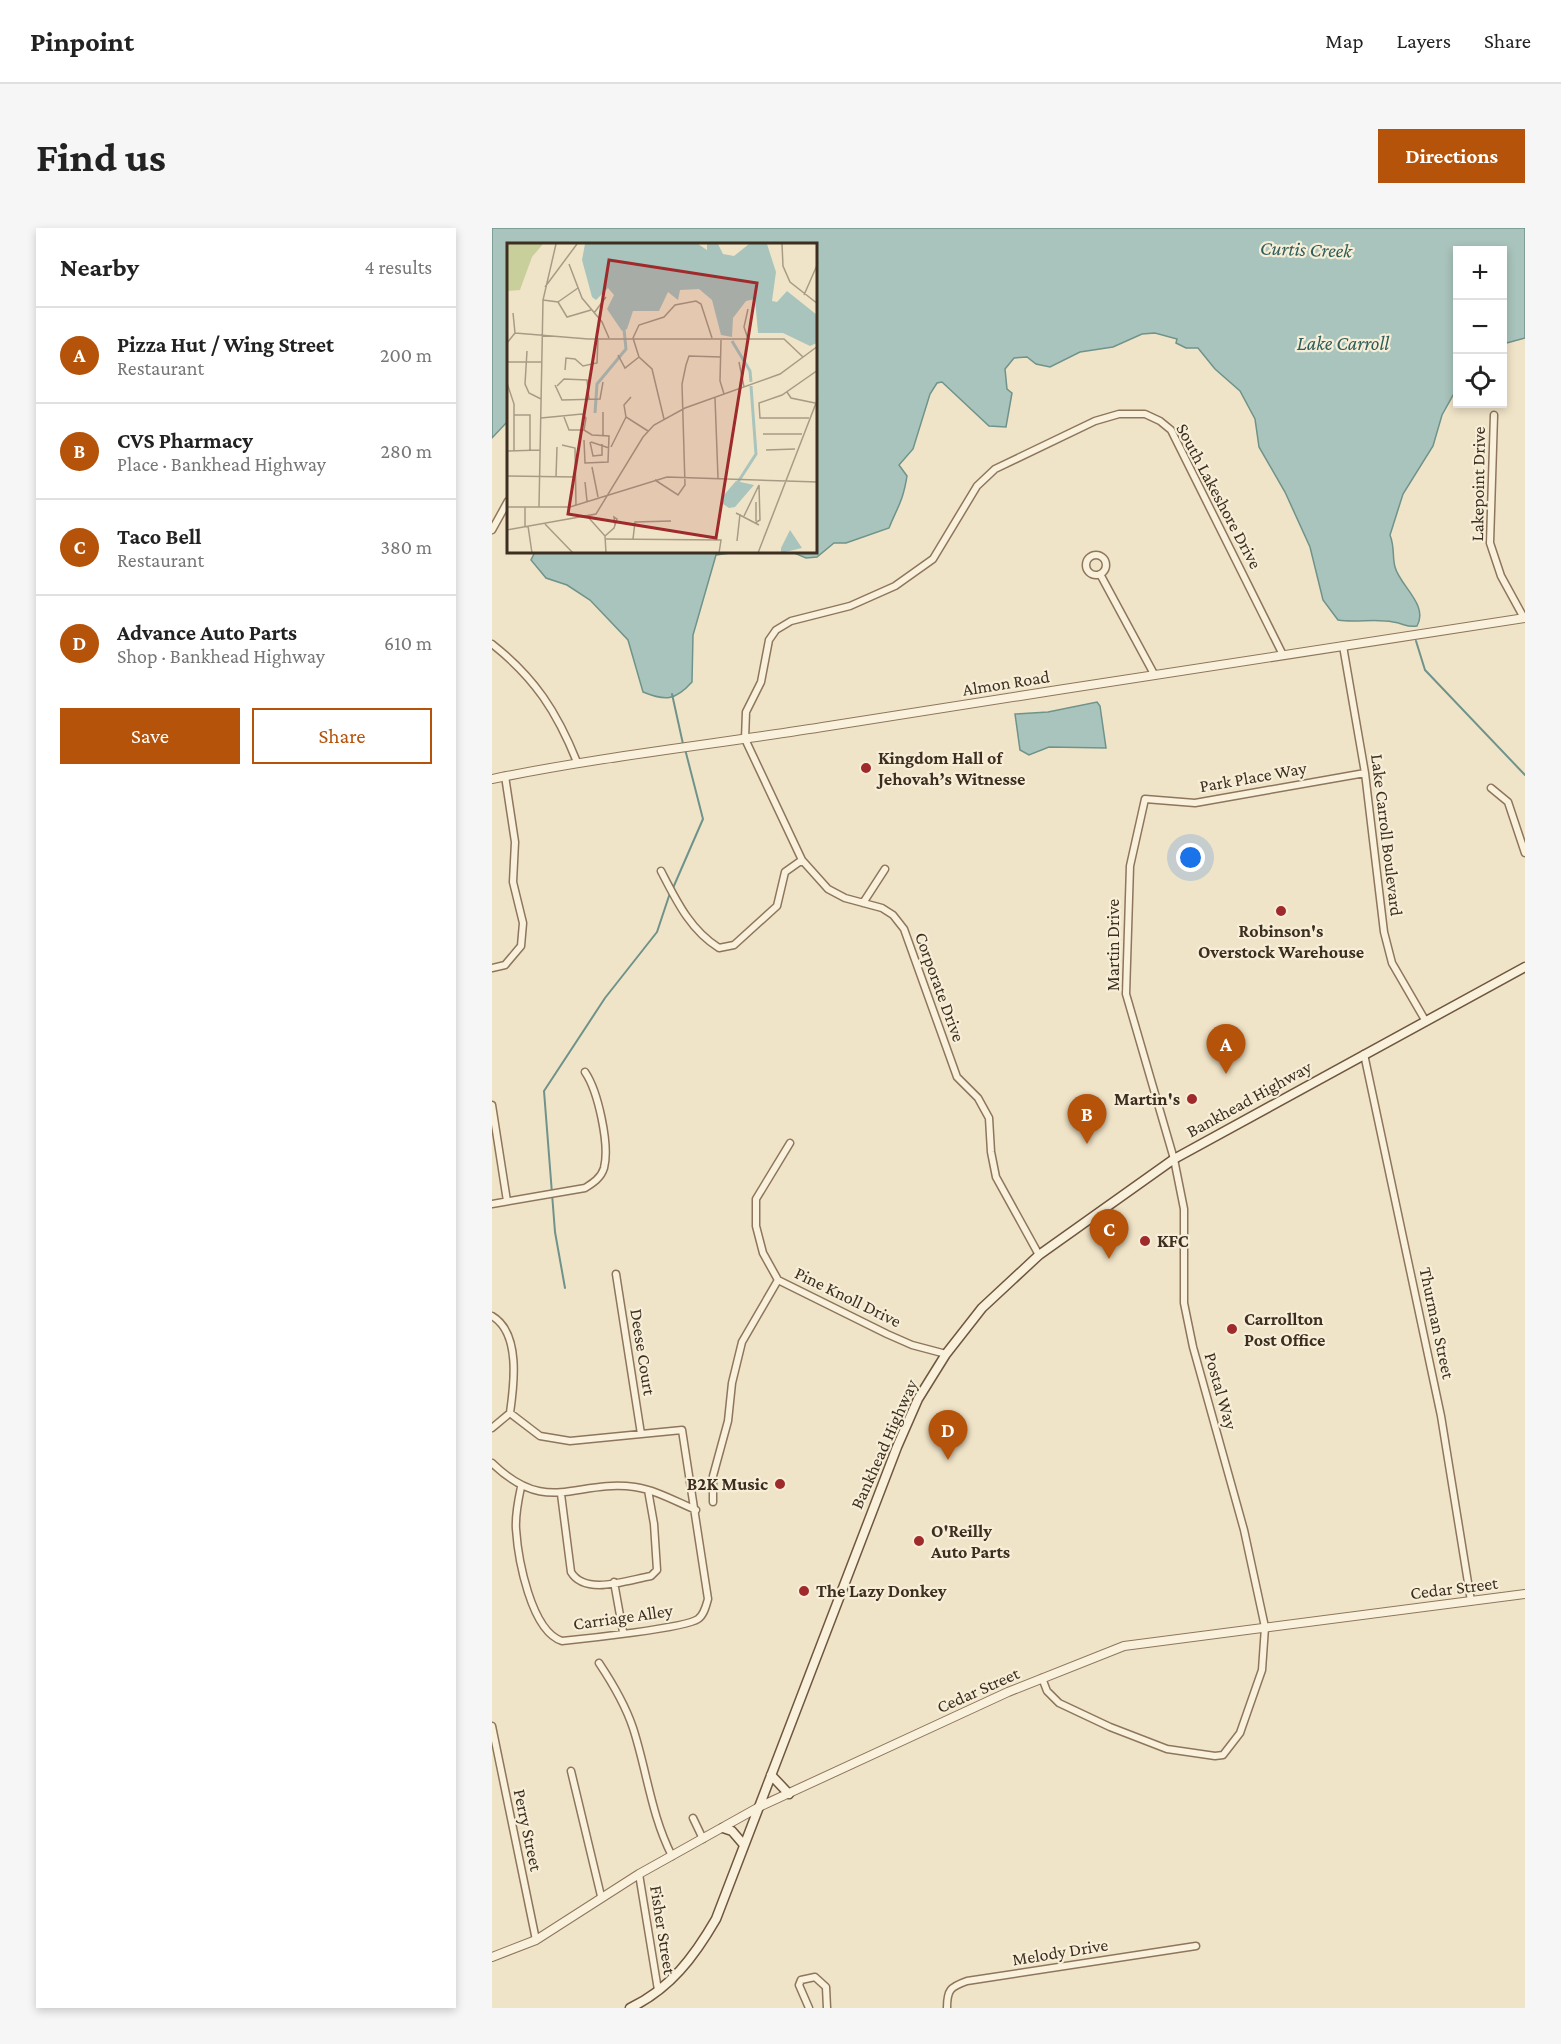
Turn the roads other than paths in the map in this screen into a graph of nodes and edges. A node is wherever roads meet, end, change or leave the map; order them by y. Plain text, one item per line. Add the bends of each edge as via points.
1 (1494, 415) dead end
2 (507, 503) edge
3 (492, 530) edge
4 (1100, 574) dead end
5 (1524, 618) edge
6 (492, 644) edge
7 (1343, 646) junction
8 (1282, 653) junction
9 (1154, 674) junction
10 (745, 739) junction
11 (577, 762) junction
12 (1365, 773) junction
13 (505, 776) junction
14 (492, 779) edge
15 (1491, 788) dead end
16 (1145, 799) joint
17 (1525, 853) edge
18 (802, 860) junction
19 (885, 869) dead end
20 (661, 871) dead end
21 (863, 903) junction
22 (1525, 967) edge
23 (492, 968) edge
24 (1425, 1020) junction
25 (1364, 1054) junction
26 (585, 1072) dead end
27 (492, 1105) edge
28 (790, 1143) dead end
29 (1174, 1159) junction
30 (507, 1201) junction
31 (492, 1204) edge
32 (1039, 1255) junction
33 (616, 1274) dead end
34 (778, 1280) junction
35 (492, 1316) edge
36 (946, 1354) junction
37 (510, 1413) junction
38 (492, 1428) edge
39 (641, 1434) junction
40 (492, 1463) edge
41 (521, 1487) junction
42 (648, 1490) junction
43 (561, 1494) junction
44 (712, 1502) dead end
45 (696, 1510) junction
46 (614, 1582) junction
47 (1525, 1594) edge
48 (1471, 1601) junction
49 (1266, 1627) junction
50 (624, 1632) junction
51 (599, 1662) dead end
52 (1042, 1678) junction
53 (492, 1726) edge
54 (494, 1746) edge
55 (571, 1771) dead end
56 (771, 1775) junction
57 (789, 1794) junction
58 (759, 1807) junction
59 (693, 1818) dead end
60 (723, 1828) junction
61 (703, 1839) junction
62 (744, 1845) junction
63 (672, 1856) junction
64 (639, 1874) junction
65 (601, 1896) junction
66 (536, 1940) junction
67 (1196, 1946) dead end
68 (492, 1957) edge
69 (658, 1990) junction
70 (630, 2008) edge
71 (809, 2008) edge
72 (827, 2008) edge
73 (947, 2008) edge

1 - 5 street, Lakepoint Drive via 1490,543 1501,576
2 - 3 street
4 - 9 street
5 - 7 street, Almon Road
6 - 11 street via 514,661 547,699
7 - 8 street, Almon Road
7 - 12 street, Lake Carroll Boulevard
8 - 9 street, Almon Road
8 - 10 street, South Lakeshore Drive via 1171,430 1145,414 1119,414 1095,421 995,469 977,486 933,558 895,586 850,606 790,621 776,630 761,682 746,712
9 - 10 street, Almon Road
10 - 11 street, Almon Road
10 - 18 street, Corporate Drive
11 - 13 street, Almon Road
12 - 16 street, Park Place Way via 1195,803
12 - 24 street, Lake Carroll Boulevard via 1384,933 1392,963
13 - 14 street, Almon Road
13 - 23 street via 515,842 513,882 523,923 521,946 506,965
15 - 17 street via 1508,802
16 - 29 street, Martin Drive via 1130,866 1126,994
18 - 20 street via 785,872 777,906 734,945 719,948 703,938 679,907
18 - 21 street, Corporate Drive via 828,889
19 - 21 street
21 - 32 street, Corporate Drive via 888,911 904,928 957,1077 978,1098 989,1118 996,1177
22 - 24 main road, Bankhead Highway
24 - 25 main road, Bankhead Highway
25 - 29 main road, Bankhead Highway
25 - 48 street, Thurman Street via 1441,1416
26 - 30 street via 594,1085 605,1147 603,1168 596,1181 585,1188
27 - 30 street
28 - 34 street, Pine Knoll Drive via 756,1199 756,1226 763,1252
29 - 32 main road, Bankhead Highway
29 - 49 street, Postal Way via 1184,1209 1184,1303
30 - 31 street
32 - 36 main road, Bankhead Highway via 982,1308
33 - 39 street, Deese Court
34 - 36 street, Pine Knoll Drive via 887,1334
34 - 44 street via 742,1342 728,1421 713,1476
35 - 37 street via 501,1324 511,1348
36 - 56 main road, Bankhead Highway via 918,1399 897,1447
37 - 38 street
37 - 39 street via 540,1436 570,1441
39 - 45 street, Carriage Alley via 682,1430
40 - 41 street
41 - 43 street
41 - 50 street, Carriage Alley via 516,1530 527,1585 544,1630 562,1641
42 - 43 street via 616,1487
42 - 45 street
42 - 46 street via 657,1570 651,1576
43 - 46 street via 571,1572 576,1580 591,1585
45 - 50 street, Carriage Alley via 708,1599 704,1612 697,1620 672,1627
46 - 50 street
47 - 48 street, Cedar Street
48 - 49 street, Cedar Street
49 - 52 street, Cedar Street via 1124,1646
49 - 52 street, Postal Way via 1257,1685 1240,1733 1223,1755 1167,1749 1110,1727 1052,1698
51 - 63 street via 621,1697 633,1727 657,1823
52 - 57 street, Cedar Street
53 - 54 street, Perry Street
54 - 66 street, Perry Street
55 - 65 street
56 - 57 main road
56 - 58 main road, Bankhead Highway
57 - 58 street, Cedar Street
58 - 60 street, Cedar Street
58 - 62 main road, Bankhead Highway
59 - 61 street
60 - 61 street, Cedar Street
60 - 62 main road via 732,1831
61 - 63 street, Cedar Street
62 - 69 main road, Bankhead Highway via 716,1919 696,1954
63 - 64 street, Cedar Street
64 - 65 street, Cedar Street
64 - 69 street, Fisher Street
65 - 66 street, Cedar Street
66 - 68 street, Cedar Street
67 - 73 street, Melody Drive via 967,1981 952,1986 947,1993
69 - 70 main road, Bankhead Highway
71 - 72 street via 799,1985 801,1980 814,1977 826,1987

